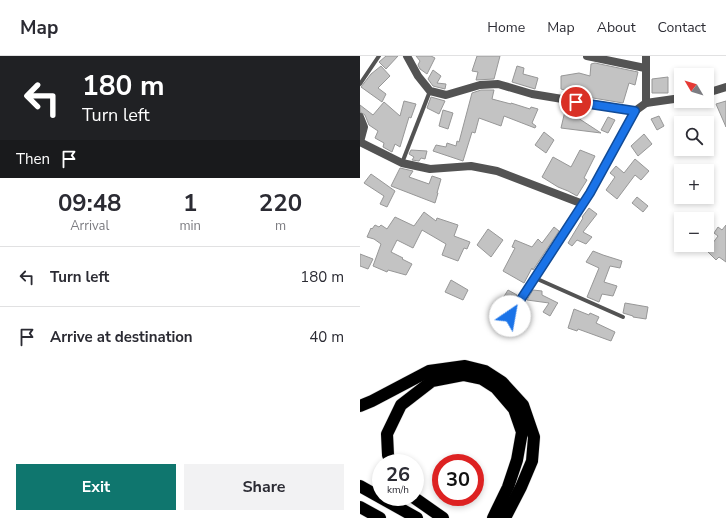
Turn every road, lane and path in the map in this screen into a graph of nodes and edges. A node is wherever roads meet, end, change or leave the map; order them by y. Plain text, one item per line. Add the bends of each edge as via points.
1 (380, 56) edge
2 (407, 56) edge
3 (587, 56) edge
4 (646, 56) edge
5 (645, 68) junction
6 (360, 84) edge
7 (726, 87) edge
8 (430, 91) junction
9 (714, 91) edge
10 (674, 99) edge
11 (646, 103) junction
12 (635, 111) junction
13 (360, 117) edge
14 (360, 142) edge
15 (402, 163) junction
16 (583, 204) junction
17 (535, 278) junction
18 (510, 316) dead end
19 (624, 317) dead end
20 (360, 406) edge
21 (388, 454) edge
22 (360, 486) edge
23 (424, 505) edge
24 (360, 507) edge
25 (380, 518) edge
26 (418, 518) edge
27 (443, 518) edge
28 (493, 518) edge
29 (505, 518) edge

1 - 6 lane
2 - 8 street
3 - 5 street
4 - 5 street
5 - 11 street
7 - 9 street
8 - 12 street via 446,95 480,85 498,84 532,94
8 - 15 lane
10 - 11 street
11 - 12 street
12 - 16 street
13 - 14 street via 364,127
14 - 15 street
15 - 16 street via 430,169 471,166 497,171
16 - 17 street
17 - 18 street
17 - 19 lane
20 - 29 highway via 429,371 465,366 485,371 502,382 523,405 534,437 532,461
21 - 28 highway via 387,434 401,405 432,381 463,375 482,379 496,388 514,409 522,432 517,460 508,487
22 - 26 highway
23 - 27 highway
24 - 25 highway

